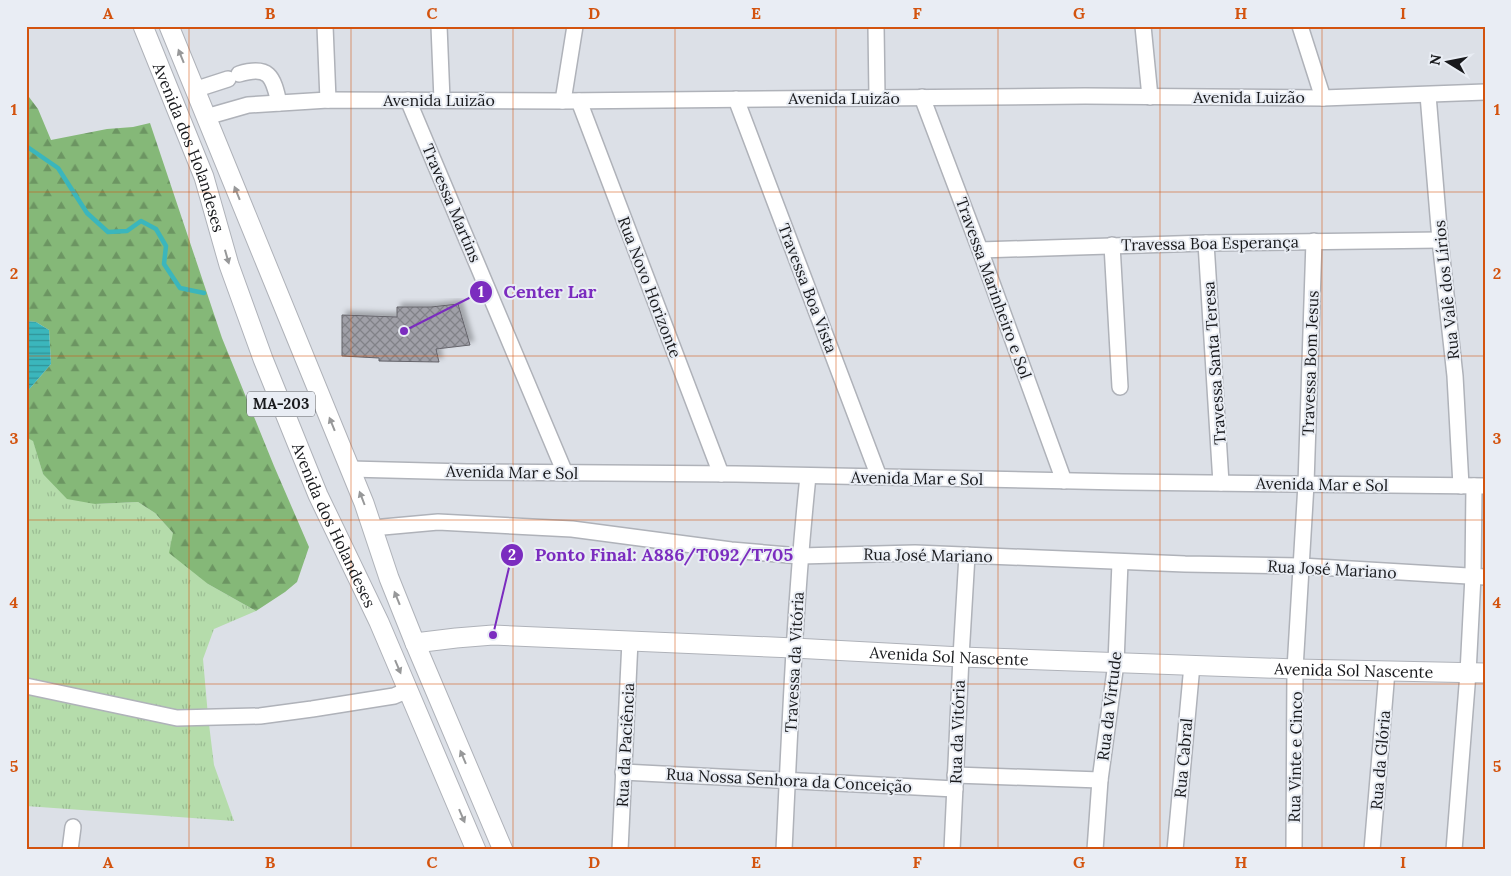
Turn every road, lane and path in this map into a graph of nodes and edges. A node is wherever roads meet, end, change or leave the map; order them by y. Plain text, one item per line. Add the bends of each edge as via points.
1 (143, 26) edge
2 (169, 26) edge
3 (325, 26) edge
4 (439, 26) edge
5 (576, 26) edge
6 (876, 26) edge
7 (1143, 26) edge
8 (1300, 26) edge
9 (194, 90) junction
10 (1485, 92) edge
11 (1428, 95) junction
12 (877, 97) junction
13 (922, 97) junction
14 (1150, 97) junction
15 (736, 98) junction
16 (1323, 98) junction
17 (328, 100) junction
18 (408, 100) junction
19 (442, 100) junction
20 (563, 101) junction
21 (579, 101) junction
22 (279, 103) junction
23 (206, 117) junction
24 (1440, 240) junction
25 (1314, 241) junction
26 (1206, 243) junction
27 (1112, 245) junction
28 (980, 250) junction
29 (1120, 387) dead end
30 (350, 469) junction
31 (565, 473) junction
32 (721, 474) junction
33 (808, 476) junction
34 (879, 477) junction
35 (1064, 481) junction
36 (1221, 483) junction
37 (1306, 484) junction
38 (1473, 486) edge
39 (372, 528) junction
40 (967, 555) junction
41 (800, 556) junction
42 (1120, 562) junction
43 (1301, 566) junction
44 (1479, 576) edge
45 (630, 641) junction
46 (415, 643) junction
47 (794, 648) junction
48 (961, 657) junction
49 (1116, 662) junction
50 (1192, 665) junction
51 (1295, 669) junction
52 (1388, 671) junction
53 (1476, 673) edge
54 (26, 686) edge
55 (408, 690) junction
56 (623, 772) junction
57 (787, 780) junction
58 (1100, 780) junction
59 (955, 782) junction
60 (73, 827) dead end
61 (70, 850) edge
62 (476, 850) edge
63 (503, 850) edge
64 (620, 850) edge
65 (784, 850) edge
66 (952, 850) edge
67 (1095, 850) edge
68 (1175, 850) edge
69 (1294, 850) edge
70 (1372, 850) edge
71 (1454, 850) edge

1 -> 55 main road, Avenida dos Holandeses / MA-203 via 204,177 229,265 263,359 318,494
9 -> 2 main road, Avenida dos Holandeses / MA-203
3 - 17 street
4 - 19 street
5 - 20 street
6 - 12 street
7 - 14 street
8 - 16 street
9 - 22 street via 258,70 273,80
9 - 23 main road, Avenida dos Holandeses / MA-203
10 - 11 street, Avenida Luizão
11 - 16 street, Avenida Luizão
11 - 24 street, Rua Valê dos Lírios
12 - 13 street, Avenida Luizão
12 - 15 street, Avenida Luizão
13 - 14 street, Avenida Luizão
13 - 28 street, Travessa Marinheiro e Sol
14 - 16 street, Avenida Luizão
15 - 21 street, Avenida Luizão
15 - 34 street, Travessa Boa Vista
17 - 18 street, Avenida Luizão
17 - 22 street, Avenida Luizão
18 - 19 street, Avenida Luizão
18 - 31 street, Travessa Martins
19 - 20 street, Avenida Luizão
20 - 21 street, Avenida Luizão
21 - 32 street, Rua Novo Horizonte
22 - 23 street, Avenida Luizão via 248,105
30 -> 23 main road, Avenida dos Holandeses / MA-203
24 - 25 street, Travessa Boa Esperança
24 - 38 street, Rua Valê dos Lírios via 1455,376
25 - 26 street, Travessa Boa Esperança
25 - 37 street, Travessa Bom Jesus
26 - 27 street, Travessa Boa Esperança
26 - 36 street, Travessa Santa Teresa
27 - 28 street, Travessa Boa Esperança
27 - 29 street
28 - 35 street, Travessa Marinheiro e Sol
30 - 31 street, Avenida Mar e Sol
39 -> 30 main road, Avenida dos Holandeses / MA-203
31 - 32 street, Avenida Mar e Sol
32 - 33 street, Avenida Mar e Sol
33 - 34 street, Avenida Mar e Sol
33 - 41 street, Travessa da Vitória
34 - 35 street, Avenida Mar e Sol
35 - 36 street, Avenida Mar e Sol
36 - 37 street, Avenida Mar e Sol
37 - 38 street, Avenida Mar e Sol
37 - 43 street, Rua Vinte e Cinco
38 - 44 street, Rua Valê dos Lírios
39 - 41 street, Rua José Mariano via 438,522 563,529
46 -> 39 main road, Avenida dos Holandeses / MA-203
40 - 41 street, Rua José Mariano
40 - 42 street, Rua José Mariano
40 - 48 street, Rua da Vitória
41 - 47 street, Travessa da Vitória
42 - 43 street, Rua José Mariano
42 - 49 street, Rua da Virtude
43 - 44 street, Rua José Mariano
43 - 51 street, Rua Vinte e Cinco
44 - 53 street, Rua Valê dos Lírios
45 - 46 main road, Avenida Sol Nascente via 493,635
45 - 47 main road, Avenida Sol Nascente
45 - 56 street, Rua da Paciência
63 -> 46 main road, Avenida dos Holandeses / MA-203
47 - 48 main road, Avenida Sol Nascente
47 - 57 street, Travessa da Vitória
48 - 49 main road, Avenida Sol Nascente
48 - 59 street, Rua da Vitória
49 - 50 main road, Avenida Sol Nascente
49 - 58 street, Rua da Virtude
50 - 51 main road, Avenida Sol Nascente
50 - 68 street, Rua Cabral
51 - 52 main road, Avenida Sol Nascente
51 - 69 street, Rua Vinte e Cinco
52 - 53 main road, Avenida Sol Nascente
52 - 70 street, Rua da Glória
53 - 71 street
54 - 55 street via 176,718 260,716 312,710 394,696
55 -> 62 main road, Avenida dos Holandeses / MA-203
56 - 57 street, Rua Nossa Senhora da Conceição
56 - 64 street, Rua da Paciência
57 - 59 street, Rua Nossa Senhora da Conceição
57 - 65 street, Travessa da Vitória
58 - 59 street, Rua Nossa Senhora da Conceição
58 - 67 street, Rua da Virtude
59 - 66 street, Rua da Vitória
60 - 61 street

